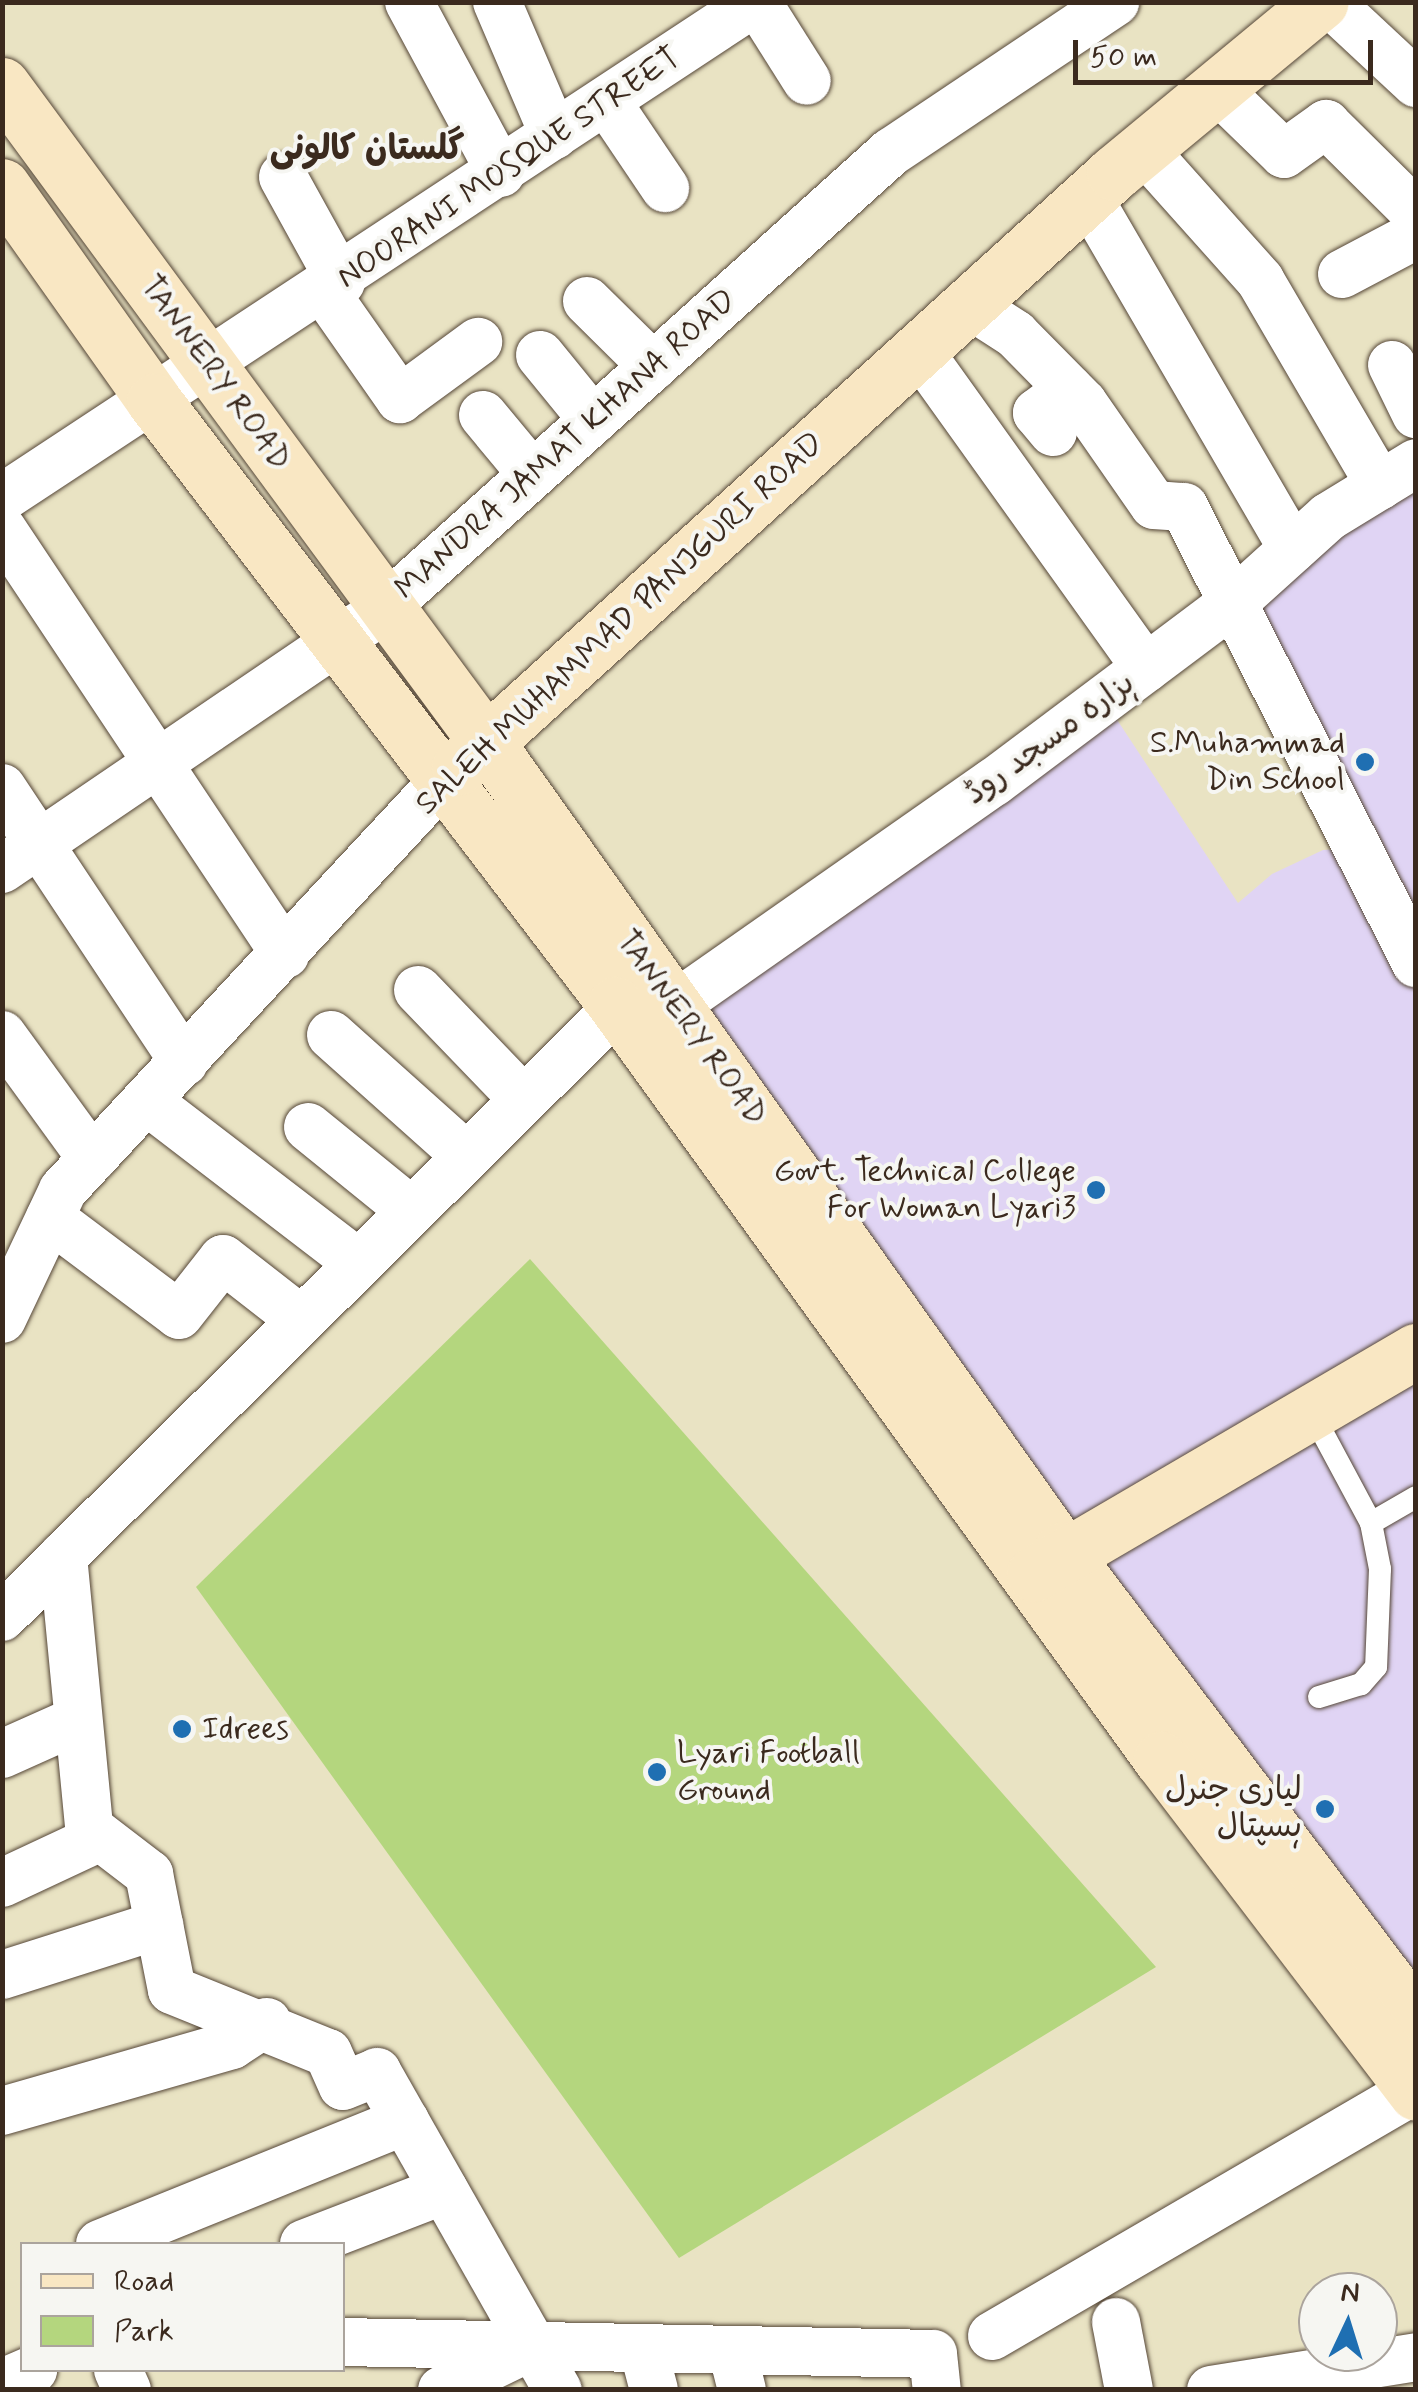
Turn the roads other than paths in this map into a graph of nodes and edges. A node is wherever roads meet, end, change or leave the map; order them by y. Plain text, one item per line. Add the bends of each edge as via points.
1 (409, 2) edge
2 (497, 2) edge
3 (756, 2) edge
4 (1114, 2) edge
5 (1321, 2) edge
6 (1329, 2) edge
7 (690, 22) edge
8 (807, 81) dead end
9 (1416, 83) edge
10 (1217, 89) junction
11 (6, 98) edge
12 (607, 102) junction
13 (554, 135) junction
14 (1143, 149) junction
15 (501, 174) junction
16 (283, 177) dead end
17 (2, 186) edge
18 (665, 188) dead end
19 (1088, 197) junction
20 (1416, 214) edge
21 (1416, 235) edge
22 (1342, 274) dead end
23 (333, 287) junction
24 (587, 301) dead end
25 (970, 305) junction
26 (478, 342) dead end
27 (919, 352) junction
28 (540, 356) dead end
29 (211, 364) junction
30 (1392, 365) dead end
31 (653, 366) junction
32 (154, 402) junction
33 (1416, 414) edge
34 (483, 415) dead end
35 (593, 420) junction
36 (532, 474) junction
37 (1398, 474) edge
38 (2, 498) edge
39 (2, 530) edge
40 (1293, 550) junction
41 (1234, 602) junction
42 (359, 625) junction
43 (1146, 668) junction
44 (487, 743) junction
45 (156, 764) junction
46 (443, 781) junction
47 (2, 788) edge
48 (21, 856) edge
49 (284, 954) junction
50 (1416, 963) edge
51 (418, 990) dead end
52 (648, 995) junction
53 (2, 1035) edge
54 (331, 1035) dead end
55 (184, 1062) junction
56 (521, 1097) junction
57 (147, 1101) junction
58 (308, 1127) dead end
59 (464, 1154) junction
60 (92, 1159) junction
61 (409, 1210) junction
62 (50, 1218) junction
63 (357, 1262) junction
64 (2, 1319) edge
65 (300, 1319) junction
66 (1416, 1351) edge
67 (1311, 1411) junction
68 (1416, 1497) edge
69 (1371, 1523) junction
70 (63, 1556) junction
71 (1046, 1565) junction
72 (2, 1617) edge
73 (1319, 1696) dead end
74 (78, 1720) junction
75 (2, 1754) edge
76 (100, 1837) junction
77 (2, 1882) edge
78 (159, 1925) junction
79 (2, 1974) edge
80 (1416, 2020) edge
81 (267, 2022) junction
82 (1415, 2091) edge
83 (2, 2110) edge
84 (405, 2121) junction
85 (444, 2190) junction
86 (105, 2242) edge
87 (309, 2242) edge
88 (1116, 2322) dead end
89 (992, 2336) dead end
90 (345, 2342) edge
91 (532, 2346) junction
92 (1416, 2357) edge
93 (648, 2369) edge
94 (737, 2370) edge
95 (846, 2371) edge
96 (32, 2372) edge
97 (2, 2384) edge
98 (442, 2390) edge
99 (558, 2390) edge
100 (938, 2390) edge
101 (1129, 2390) edge
102 (1211, 2390) edge

1 - 15 street
2 - 13 street
3 - 7 street, NOORANI MOSQUE STREET
3 - 8 street
4 - 31 street, MANDRA JAMAT KHANA ROAD via 890,152
5 - 10 main road, SALEH MUHAMMAD PANJGURI ROAD
6 - 9 street
7 - 12 street, NOORANI MOSQUE STREET
10 - 14 main road, SALEH MUHAMMAD PANJGURI ROAD
10 - 20 street via 1284,154 1326,124
11 - 29 main road, TANNERY ROAD
12 - 13 street, NOORANI MOSQUE STREET
12 - 18 street
13 - 15 street, NOORANI MOSQUE STREET
14 - 19 main road, SALEH MUHAMMAD PANJGURI ROAD
14 - 37 street via 1260,280
15 - 23 street, NOORANI MOSQUE STREET
16 - 23 street
17 - 32 main road, TANNERY ROAD
19 - 25 main road, SALEH MUHAMMAD PANJGURI ROAD
19 - 40 street
21 - 22 street
23 - 26 street via 400,400
23 - 29 street, NOORANI MOSQUE STREET
24 - 31 street
25 - 27 main road, SALEH MUHAMMAD PANJGURI ROAD
25 - 41 street via 1015,334 1129,504 1184,507
27 - 43 street
27 - 44 main road, SALEH MUHAMMAD PANJGURI ROAD
28 - 35 street
29 - 32 street, NOORANI MOSQUE STREET
29 - 42 main road, TANNERY ROAD
30 - 33 street
31 - 35 street, MANDRA JAMAT KHANA ROAD
32 - 38 street, NOORANI MOSQUE STREET
32 - 42 main road, TANNERY ROAD
34 - 36 street
35 - 36 street, MANDRA JAMAT KHANA ROAD
36 - 42 street, MANDRA JAMAT KHANA ROAD
37 - 40 street, ہزارہ مسجد روڈ
39 - 45 street
40 - 41 street, ہزارہ مسجد روڈ
41 - 43 street, ہزارہ مسجد روڈ
41 - 50 street
42 - 44 main road, TANNERY ROAD
42 - 45 street, MANDRA JAMAT KHANA ROAD
42 - 46 main road, TANNERY ROAD
43 - 52 street, ہزارہ مسجد روڈ
44 - 46 main road, SALEH MUHAMMAD PANJGURI ROAD
44 - 52 main road, TANNERY ROAD
45 - 48 street, MANDRA JAMAT KHANA ROAD
45 - 49 street
46 - 49 street, SALEH MUHAMMAD PANJGURI ROAD
46 - 52 main road, TANNERY ROAD
47 - 48 street
48 - 55 street
49 - 55 street, SALEH MUHAMMAD PANJGURI ROAD
51 - 56 street
52 - 56 street, ہزارہ مسجد روڈ
52 - 71 main road, TANNERY ROAD
53 - 60 street
54 - 59 street
55 - 57 street, SALEH MUHAMMAD PANJGURI ROAD
56 - 59 street, ہزارہ مسجد روڈ
57 - 60 street, SALEH MUHAMMAD PANJGURI ROAD
57 - 63 street
58 - 61 street
59 - 61 street, ہزارہ مسجد روڈ
60 - 62 street, SALEH MUHAMMAD PANJGURI ROAD
61 - 63 street, ہزارہ مسجد روڈ
62 - 64 street, SALEH MUHAMMAD PANJGURI ROAD
62 - 65 street via 179,1316 223,1259
63 - 65 street, ہزارہ مسجد روڈ
65 - 70 street, ہزارہ مسجد روڈ
66 - 67 main road
67 - 69 lane
67 - 71 main road
68 - 69 lane
69 - 73 lane via 1380,1569 1376,1667 1361,1684
70 - 72 street, ہزارہ مسجد روڈ
70 - 74 street
71 - 80 main road, TANNERY ROAD
71 - 82 main road, TANNERY ROAD
74 - 75 street
74 - 76 street via 89,1828
76 - 77 street
76 - 78 street via 149,1874
78 - 79 street
78 - 81 street via 172,1990
81 - 83 street via 232,2045
81 - 84 street via 328,2053 344,2086 377,2072
82 - 89 street
84 - 85 street
84 - 86 street
85 - 87 street
85 - 91 street
88 - 101 street
90 - 91 street
91 - 93 street
91 - 98 street
91 - 99 street
92 - 102 street
93 - 94 street
94 - 95 street
95 - 100 street via 933,2354
96 - 97 street

